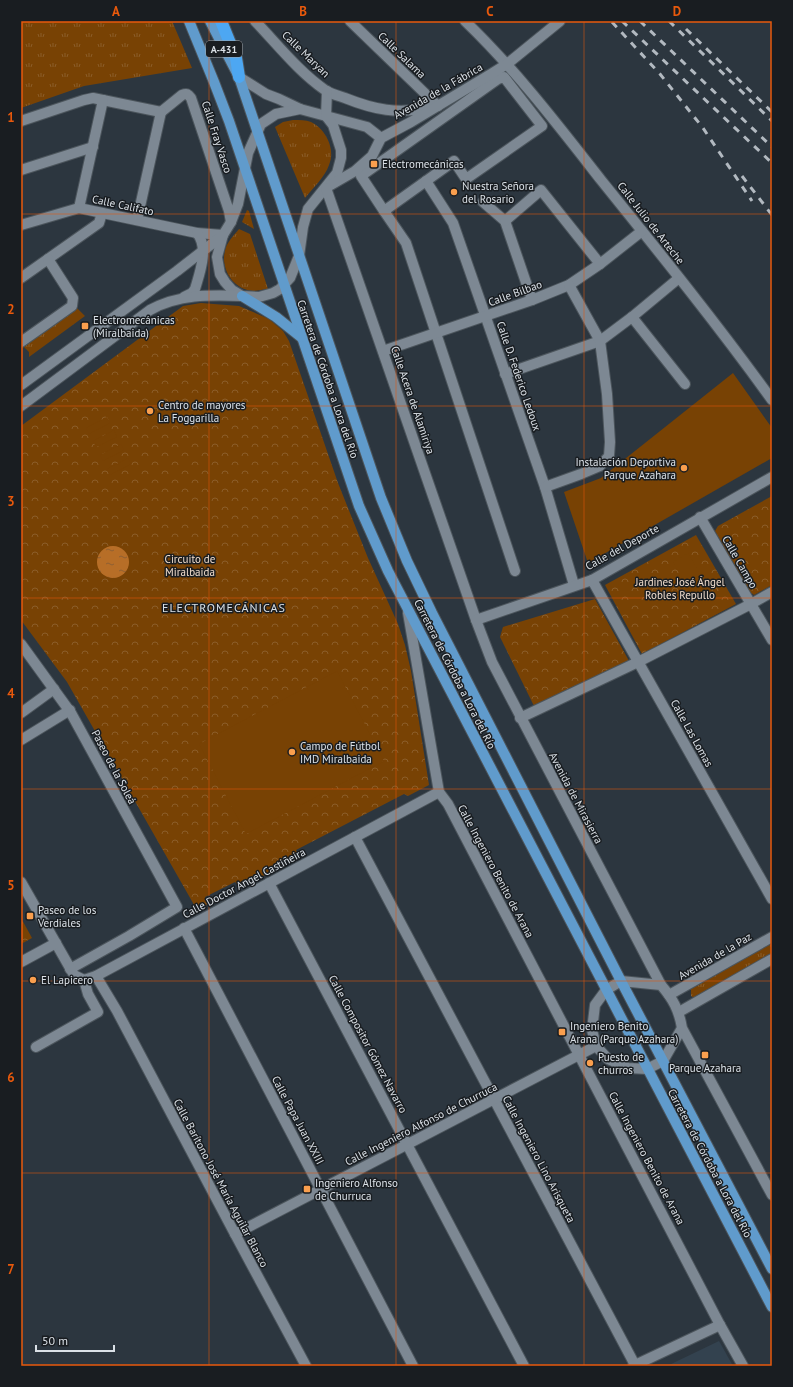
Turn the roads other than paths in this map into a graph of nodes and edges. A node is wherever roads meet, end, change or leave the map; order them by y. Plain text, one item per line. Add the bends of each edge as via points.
1 (189, 21) edge
2 (210, 21) edge
3 (221, 21) edge
4 (255, 21) edge
5 (350, 21) edge
6 (465, 21) edge
7 (560, 21) edge
8 (507, 64) junction
9 (238, 77) junction
10 (327, 91) junction
11 (103, 100) junction
12 (438, 106) junction
13 (300, 109) junction
14 (161, 112) junction
15 (326, 116) junction
16 (21, 122) edge
17 (258, 131) junction
18 (381, 138) junction
19 (93, 147) junction
20 (244, 168) junction
21 (21, 170) edge
22 (426, 181) junction
23 (326, 188) junction
24 (483, 202) dead end
25 (78, 208) junction
26 (384, 211) junction
27 (102, 213) junction
28 (137, 220) junction
29 (505, 221) junction
30 (231, 222) junction
31 (21, 225) edge
32 (642, 231) junction
33 (197, 233) junction
34 (223, 235) junction
35 (204, 251) junction
36 (299, 256) junction
37 (48, 259) junction
38 (600, 264) junction
39 (177, 271) junction
40 (21, 278) edge
41 (679, 278) junction
42 (196, 283) junction
43 (569, 285) junction
44 (284, 286) junction
45 (242, 296) junction
46 (178, 299) junction
47 (532, 300) junction
48 (486, 316) junction
49 (632, 317) junction
50 (436, 333) junction
51 (301, 337) junction
52 (600, 341) junction
53 (21, 342) edge
54 (383, 351) junction
55 (505, 374) junction
56 (685, 384) dead end
57 (21, 385) edge
58 (772, 400) edge
59 (21, 406) edge
60 (772, 477) edge
61 (545, 487) junction
62 (700, 517) junction
63 (515, 571) dead end
64 (592, 580) junction
65 (574, 585) junction
66 (772, 592) edge
67 (751, 604) junction
68 (407, 607) junction
69 (476, 620) junction
70 (772, 640) edge
71 (21, 644) edge
72 (638, 662) junction
73 (54, 689) junction
74 (70, 710) junction
75 (21, 713) edge
76 (520, 718) junction
77 (21, 740) edge
78 (439, 792) junction
79 (355, 837) junction
80 (21, 882) edge
81 (269, 883) junction
82 (772, 899) edge
83 (184, 928) junction
84 (772, 937) edge
85 (56, 943) junction
86 (772, 959) edge
87 (21, 962) edge
88 (70, 968) junction
89 (96, 976) junction
90 (84, 980) junction
91 (621, 982) junction
92 (661, 985) junction
93 (606, 990) junction
94 (669, 995) junction
95 (679, 1012) junction
96 (682, 1028) junction
97 (596, 1046) junction
98 (36, 1047) dead end
99 (579, 1055) junction
100 (663, 1061) junction
101 (647, 1069) junction
102 (494, 1100) junction
103 (408, 1144) junction
104 (321, 1189) junction
105 (772, 1195) edge
106 (234, 1234) junction
107 (772, 1268) edge
108 (772, 1307) edge
109 (720, 1324) junction
110 (306, 1366) edge
111 (413, 1366) edge
112 (524, 1366) edge
113 (634, 1366) edge
114 (743, 1366) edge

1 - 20 main road, Carretera de Córdoba a Lora del Río / A-431 via 214,82
2 - 9 main road, Carretera de Córdoba a Lora del Río / A-431
3 - 9 highway via 236,58
4 - 10 street, Calle Maryan via 297,66
5 - 12 street, Calle Salama
6 - 8 street, Calle Julio de Arteche
7 - 8 street, Avenida de la Fábrica
8 - 12 street, Avenida de la Fábrica
8 - 32 street, Calle Julio de Arteche
9 - 13 street via 266,94
9 - 17 main road, Carretera de Córdoba a Lora del Río / A-431
10 - 12 street, Calle Maryan via 385,111
10 - 15 street
11 - 14 street
11 - 16 street via 84,100
11 - 19 street
12 - 18 street, Avenida de la Fábrica
13 - 15 street
13 - 17 street via 276,114 261,124
14 - 28 street
14 - 30 street, Calle Fray Vasco via 182,95 189,94 192,98
15 - 18 street via 367,127
15 - 23 street via 337,136 341,158 337,173
17 - 20 street
17 - 36 main road, Carretera de Córdoba a Lora del Río / A-431
18 - 23 street via 372,156 355,171
19 - 21 street
19 - 25 street
20 - 30 street via 240,196
20 - 44 main road, Carretera de Córdoba a Lora del Río / A-431
22 - 26 street
22 - 26 street via 454,161 466,179 542,126 504,78 498,78 361,176
22 - 48 street, Calle D. Federico Ledoux via 453,223
23 - 36 street via 308,209
23 - 54 street, Calle Acera de Alamiriya
24 - 29 street
25 - 27 street, Calle Califato
25 - 31 street, Calle Califato
26 - 50 street via 406,243
27 - 28 street, Calle Califato
27 - 37 street via 99,223
28 - 33 street, Calle Califato
29 - 38 street via 541,190
29 - 47 street
30 - 34 street
32 - 38 street, Calle Bilbao
32 - 41 street, Calle Julio de Arteche
33 - 34 street, Calle Califato
33 - 35 street
34 - 35 street
34 - 45 street via 217,257 220,274 228,286
35 - 39 street
35 - 42 street
36 - 44 street
36 - 91 main road, Carretera de Córdoba a Lora del Río / A-431 via 381,498 407,561
37 - 40 street
37 - 53 street via 74,298 72,306
38 - 43 street, Calle Bilbao
39 - 42 street via 192,273
39 - 57 street
41 - 49 street
41 - 58 street, Calle Julio de Arteche
42 - 46 street via 192,293
43 - 47 street, Calle Bilbao
43 - 52 street
44 - 45 street via 265,296
44 - 51 main road, Carretera de Córdoba a Lora del Río / A-431
45 - 46 street via 202,295
45 - 51 main road via 276,317
46 - 59 street via 150,310
47 - 48 street, Calle Bilbao
48 - 50 street, Calle Bilbao
48 - 55 street, Calle D. Federico Ledoux
49 - 52 street
49 - 56 street
50 - 54 street, Calle Bilbao
50 - 63 street
51 - 68 main road, Carretera de Córdoba a Lora del Río / A-431 via 359,506
52 - 55 street
52 - 61 street via 607,394 609,456 600,466
54 - 69 street, Calle Acera de Alamiriya
55 - 61 street, Calle D. Federico Ledoux
60 - 62 street, Calle del Deporte
61 - 65 street, Calle D. Federico Ledoux
62 - 64 street, Calle del Deporte
62 - 67 street, Calle Campo
64 - 65 street, Calle del Deporte
64 - 72 street, Calle Las Lomas
65 - 69 street, Calle del Deporte
66 - 67 street
67 - 70 street, Calle Campo
67 - 72 street
68 - 78 street
68 - 93 main road, Carretera de Córdoba a Lora del Río / A-431
69 - 76 street, Avenida de Mirasierra via 492,662
71 - 73 street, Paseo de la Soleá
72 - 76 street
72 - 82 street, Calle Las Lomas
73 - 74 street, Paseo de la Soleá
73 - 75 street
74 - 77 street
74 - 88 street, Paseo de la Soleá via 177,907
76 - 92 street, Avenida de Mirasierra
78 - 79 street, Calle Doctor Angel Castiñeira
78 - 99 street, Calle Ingeniero Benito de Arana via 448,804
79 - 81 street, Calle Doctor Angel Castiñeira
79 - 102 street, Calle Ingeniero Lino Arisqueta
80 - 85 street
81 - 83 street, Calle Doctor Angel Castiñeira
81 - 103 street, Calle Compositor Gómez Navarro
83 - 89 street, Calle Doctor Angel Castiñeira
83 - 104 street, Calle Papa Juan XXIII
84 - 94 street, Avenida de la Paz
85 - 87 street
85 - 88 street
86 - 95 street
88 - 90 street via 74,975
89 - 90 street
89 - 106 street, Calle Barítono José María Aguilar Blanco via 117,1010
90 - 98 street via 98,1012
91 - 92 street
91 - 93 street
91 - 100 main road, Carretera de Córdoba a Lora del Río / A-431
92 - 94 street, Avenida de Mirasierra
93 - 97 street via 595,1005 592,1030
93 - 101 main road, Carretera de Córdoba a Lora del Río / A-431
94 - 95 street, Avenida de Mirasierra
95 - 96 street, Avenida de Mirasierra
96 - 100 street
96 - 105 street
97 - 99 street, Calle Ingeniero Alfonso de Churruca
97 - 101 street via 608,1059 628,1068
99 - 102 street, Calle Ingeniero Alfonso de Churruca
99 - 109 street, Calle Ingeniero Benito de Arana
100 - 101 street
100 - 107 main road, Carretera de Córdoba a Lora del Río / A-431
101 - 108 main road, Carretera de Córdoba a Lora del Río / A-431
102 - 103 street, Calle Ingeniero Alfonso de Churruca
102 - 113 street, Calle Ingeniero Lino Arisqueta
103 - 104 street, Calle Ingeniero Alfonso de Churruca
103 - 112 street, Calle Compositor Gómez Navarro
104 - 106 street, Calle Ingeniero Alfonso de Churruca
104 - 111 street, Calle Papa Juan XXIII
106 - 110 street, Calle Barítono José María Aguilar Blanco
109 - 113 street
109 - 114 street, Calle Ingeniero Benito de Arana

